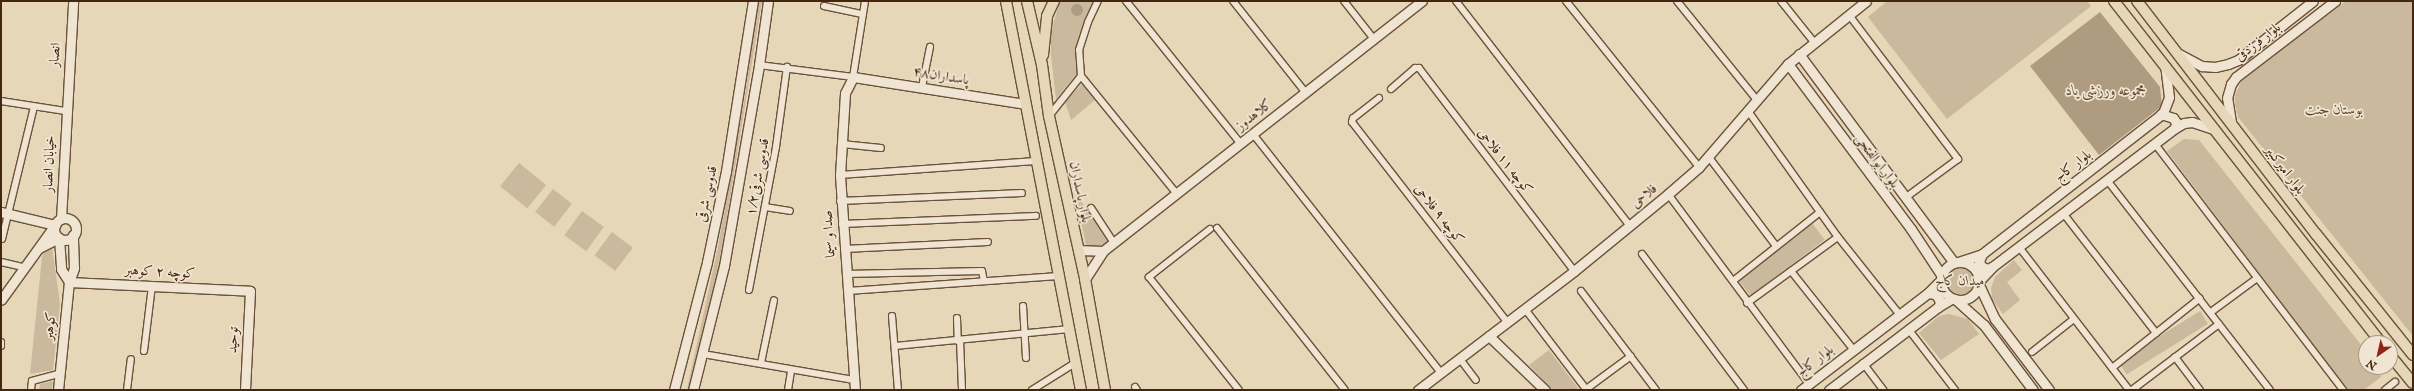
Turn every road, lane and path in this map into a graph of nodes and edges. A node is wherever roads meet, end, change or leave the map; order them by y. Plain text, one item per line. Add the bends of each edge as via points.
1 (73, 1) edge
2 (753, 1) edge
3 (768, 1) edge
4 (864, 1) edge
5 (1006, 1) edge
6 (1027, 1) edge
7 (1054, 1) edge
8 (1098, 1) edge
9 (1126, 1) edge
10 (1344, 1) edge
11 (1422, 1) edge
12 (1456, 1) edge
13 (1566, 1) edge
14 (1678, 1) edge
15 (1781, 1) edge
16 (1866, 1) edge
17 (2114, 1) edge
18 (2138, 1) edge
19 (2313, 1) edge
20 (2335, 1) edge
21 (1234, 3) edge
22 (824, 6) dead end
23 (862, 14) junction
24 (1849, 15) junction
25 (1373, 38) junction
26 (1814, 42) junction
27 (930, 47) dead end
28 (2178, 53) junction
29 (1799, 54) junction
30 (2238, 60) junction
31 (1788, 64) junction
32 (759, 65) junction
33 (1042, 65) junction
34 (2165, 66) junction
35 (787, 67) junction
36 (2246, 69) junction
37 (1081, 76) junction
38 (853, 77) junction
39 (922, 87) junction
40 (1391, 89) dead end
41 (1305, 92) junction
42 (1380, 98) dead end
43 (1757, 100) junction
44 (1, 101) edge
45 (1025, 104) junction
46 (34, 107) junction
47 (65, 111) junction
48 (1748, 111) junction
49 (2161, 114) junction
50 (1049, 116) junction
51 (2232, 122) junction
52 (2175, 128) junction
53 (2215, 130) junction
54 (1253, 134) junction
55 (1240, 143) junction
56 (842, 144) junction
57 (2155, 144) junction
58 (881, 148) dead end
59 (2119, 148) junction
60 (1708, 156) junction
61 (1875, 157) junction
62 (1036, 161) junction
63 (2129, 162) junction
64 (1863, 166) junction
65 (1699, 167) junction
66 (840, 175) junction
67 (2107, 180) junction
68 (1022, 193) dead end
69 (1176, 193) junction
70 (1668, 194) junction
71 (1905, 198) junction
72 (840, 201) junction
73 (765, 207) junction
74 (1091, 208) dead end
75 (790, 211) dead end
76 (1820, 212) junction
77 (4, 213) edge
78 (2063, 213) junction
79 (1036, 216) dead end
80 (58, 222) junction
81 (842, 224) junction
82 (1630, 226) junction
83 (1216, 228) dead end
84 (1210, 229) dead end
85 (73, 236) junction
86 (1838, 237) junction
87 (59, 238) junction
88 (2, 239) edge
89 (988, 242) dead end
90 (1114, 243) junction
91 (1776, 246) junction
92 (2019, 247) junction
93 (36, 249) junction
94 (844, 249) junction
95 (1945, 249) junction
96 (1078, 250) junction
97 (1103, 251) junction
98 (1642, 254) dead end
99 (1982, 254) junction
100 (1931, 257) junction
101 (1, 262) edge
102 (1956, 262) junction
103 (1992, 266) junction
104 (23, 267) junction
105 (1574, 271) junction
106 (1791, 271) junction
107 (846, 274) junction
108 (1058, 276) junction
109 (1942, 278) junction
110 (2256, 279) junction
111 (1085, 280) junction
112 (984, 281) junction
113 (1732, 281) junction
114 (69, 282) junction
115 (1979, 283) junction
116 (152, 286) junction
117 (749, 290) dead end
118 (250, 291) joint
119 (848, 291) junction
120 (1581, 291) dead end
121 (1928, 293) junction
122 (2200, 298) junction
123 (1954, 299) junction
124 (1, 300) edge
125 (774, 300) dead end
126 (1747, 303) junction
127 (1023, 306) dead end
128 (1938, 307) junction
129 (1525, 309) junction
130 (2211, 312) junction
131 (1900, 315) junction
132 (892, 316) dead end
133 (957, 318) dead end
134 (1995, 319) junction
135 (2074, 319) junction
136 (1507, 322) junction
137 (1984, 324) junction
138 (2219, 324) junction
139 (1068, 329) junction
140 (1909, 330) junction
141 (1024, 333) junction
142 (2156, 333) junction
143 (2375, 335) edge
144 (1489, 336) junction
145 (959, 340) junction
146 (1, 342) edge
147 (2405, 345) junction
148 (1, 346) edge
149 (895, 346) junction
150 (1854, 349) junction
151 (2398, 350) edge
152 (144, 351) dead end
153 (2032, 352) dead end
154 (703, 354) junction
155 (2413, 355) edge
156 (1631, 356) junction
157 (2175, 357) junction
158 (1026, 358) dead end
159 (131, 359) dead end
160 (1460, 359) junction
161 (761, 362) junction
162 (1075, 363) junction
163 (1863, 363) junction
164 (2398, 365) edge
165 (1831, 366) junction
166 (2112, 368) junction
167 (792, 370) junction
168 (1441, 373) junction
169 (59, 374) junction
170 (854, 380) junction
171 (1476, 380) dead end
172 (1842, 380) junction
173 (2395, 382) dead end
174 (2413, 383) edge
175 (1805, 387) edge
176 (31, 390) edge
177 (58, 390) edge
178 (127, 390) edge
179 (245, 390) edge
180 (674, 390) edge
181 (693, 390) edge
182 (788, 390) edge
183 (855, 390) edge
184 (898, 390) edge
185 (962, 390) edge
186 (1032, 390) edge
187 (1081, 390) edge
188 (1105, 390) edge
189 (1239, 390) edge
190 (1346, 390) edge
191 (1418, 390) edge
192 (1545, 390) edge
193 (1585, 390) edge
194 (1656, 390) edge
195 (1744, 390) edge
196 (1829, 390) edge
197 (1883, 390) edge
198 (1955, 390) edge
199 (2033, 390) edge
200 (2049, 390) edge
201 (2131, 390) edge
202 (2200, 390) edge
203 (2270, 390) edge
204 (2343, 390) edge
205 (2385, 390) edge

1 - 47 street, انصار
2 - 180 street, قدوسی شرقی via 726,171 707,262
3 - 32 street, قدوسی شرقی
4 - 23 street
5 - 45 main road
6 - 33 main road, بلوار پاسداران
7 - 33 main road via 1047,16
8 - 37 street via 1079,50
9 - 55 street
10 - 25 street
11 - 25 street, کلاهدوز
12 - 82 street
13 - 65 street
14 - 43 street
15 - 26 street
16 - 24 street, فلاحی
17 - 34 main road
18 - 28 main road, بلوار امیرکبیر
19 - 30 street, بلوار فرزدقی
20 - 36 street, بلوار فرزدقی
21 - 41 street
22 - 23 street
23 - 38 street
24 - 26 street, فلاحی
24 - 71 street via 1958,159
25 - 41 street, کلاهدوز
26 - 29 street, فلاحی
27 - 39 street
28 - 30 street, بلوار فرزدقی via 2194,63 2209,67 2222,66
28 - 51 main road, بلوار امیرکبیر
29 - 31 street, فلاحی
29 - 61 street, بلوار ابوالفتحی
30 - 36 street via 2234,65 2236,70 2240,72
31 - 43 street, فلاحی
31 - 64 street, بلوار ابوالفتحی
32 - 35 street
32 - 154 street, قدوسی شرقی via 724,266
33 - 50 main road, بلوار پاسداران
34 - 49 street, بلوار کاج via 2169,98
34 - 53 main road
35 - 38 street
35 - 73 street, قدوسی شرقی۱/۲
36 - 51 street, بلوار فرزدقی via 2231,84 2228,92 2227,103
37 - 50 street
37 - 69 street
38 - 39 street, پاسداران۴۸
38 - 56 street, صدا و سیما via 845,93
39 - 45 street, پاسداران۴۸
40 - 105 street, کوچه ۱۱ فلاحی via 1417,68
41 - 54 street, کلاهدوز
42 - 136 street, کوچه ۹ فلاحی via 1352,120
43 - 48 street, فلاحی
44 - 46 street
45 - 62 main road
46 - 47 street
46 - 77 street via 21,161
47 - 80 street, خیابان انصار
48 - 60 street, فلاحی
48 - 76 street
49 - 52 street via 2173,118 2176,122
49 - 59 street, بلوار کاج
50 - 96 main road, بلوار پاسداران
51 - 147 main road, بلوار امیرکبیر via 2316,234
52 - 53 street via 2184,122 2192,122
52 - 57 street
53 - 143 main road
54 - 55 street, کلاهدوز
54 - 168 street
55 - 69 street, کلاهدوز
56 - 58 street
56 - 66 street, صدا و سیما
57 - 63 street
57 - 110 street
59 - 63 street
59 - 99 street, بلوار کاج
60 - 65 street, فلاحی
60 - 91 street
61 - 64 street
61 - 71 street, بلوار ابوالفتحی
62 - 66 street
62 - 108 main road
63 - 67 street
64 - 100 street, بلوار ابوالفتحی
65 - 70 street, فلاحی
66 - 72 street, صدا و سیما
67 - 78 street
67 - 122 street
68 - 72 street
69 - 90 street, کلاهدوز
70 - 82 street, فلاحی
70 - 113 street
71 - 95 street, بلوار ابوالفتحی
72 - 81 street, صدا و سیما
73 - 75 street
73 - 117 street, قدوسی شرقی۱/۲
74 - 90 street
76 - 86 street
76 - 91 street
77 - 80 street
77 - 88 street
78 - 92 street
78 - 142 street
79 - 81 street
80 - 85 street via 68,218 73,222 76,229
80 - 87 street via 55,233
80 - 93 street
81 - 94 street, صدا و سیما
82 - 105 street, فلاحی
83 - 190 street
84 - 189 street via 1151,276 1150,280
85 - 87 street via 68,239
85 - 114 street, کوهبر via 74,268
86 - 106 street
86 - 131 street
87 - 93 street
87 - 114 street via 61,269
89 - 94 street
90 - 97 street, کلاهدوز
91 - 113 street
92 - 103 street
92 - 135 street
93 - 104 street
94 - 107 street, صدا و سیما
95 - 100 street via 1942,260 1938,261
95 - 102 street, بلوار ابوالفتحی
96 - 97 street
96 - 111 main road, بلوار پاسداران
97 - 111 street
98 - 195 street
99 - 102 street, بلوار کاج
99 - 103 street via 1978,261 1981,266 1987,269
100 - 109 street, بلوار ابوالفتحی
101 - 104 street
102 - 109 street via 1945,270
102 - 115 street via 1973,266
103 - 115 street
104 - 124 street
105 - 129 street, فلاحی
106 - 126 street
106 - 150 street
107 - 112 street via 982,271
107 - 119 street, صدا و سیما
108 - 112 street
108 - 139 main road
109 - 121 street, بلوار کاج
109 - 123 street via 1946,293
110 - 130 street
110 - 204 street
111 - 188 main road, بلوار پاسداران
112 - 119 street
113 - 126 street
114 - 116 street, کوچه ۲ کوهبر
114 - 169 street, کوهبر
115 - 123 street via 1968,299
115 - 134 street
116 - 118 street, کوچه ۲ کوهبر
116 - 152 street
118 - 179 street, توحید
119 - 170 street, صدا و سیما
120 - 156 street
121 - 128 street via 1935,294 1939,299
121 - 131 street, بلوار کاج
122 - 130 street
122 - 142 street
123 - 128 street
123 - 137 street
125 - 161 street
126 - 175 street
127 - 141 street
128 - 140 street
129 - 136 street, فلاحی
129 - 193 street
130 - 138 street
131 - 150 street, بلوار کاج
132 - 149 street
133 - 145 street
134 - 137 street via 1989,313 1985,313 1982,317
134 - 200 street
135 - 153 street
135 - 166 street
136 - 144 street, فلاحی
137 - 199 street
138 - 157 street
138 - 203 street
139 - 141 street
139 - 162 main road
140 - 163 street
140 - 198 street
141 - 145 street
141 - 158 street
142 - 166 street
144 - 160 street, فلاحی
144 - 192 street
145 - 149 street
145 - 185 street
146 - 148 street
147 - 151 main road
147 - 155 main road, بلوار امیرکبیر
149 - 184 street
150 - 165 street, بلوار کاج
154 - 161 street
154 - 181 street, قدوسی شرقی
156 - 193 street
156 - 194 street
157 - 201 street
157 - 202 street
159 - 178 street
160 - 168 street, فلاحی
160 - 171 street
161 - 167 street
162 - 186 street
162 - 187 main road
163 - 172 street
163 - 197 street
164 - 174 main road
165 - 172 street
165 - 175 street, بلوار کاج
166 - 201 street
167 - 170 street
167 - 182 street
168 - 191 street, فلاحی
169 - 176 street via 32,382
169 - 177 street, کوهبر
170 - 183 street, صدا و سیما
172 - 196 street
173 - 205 street

